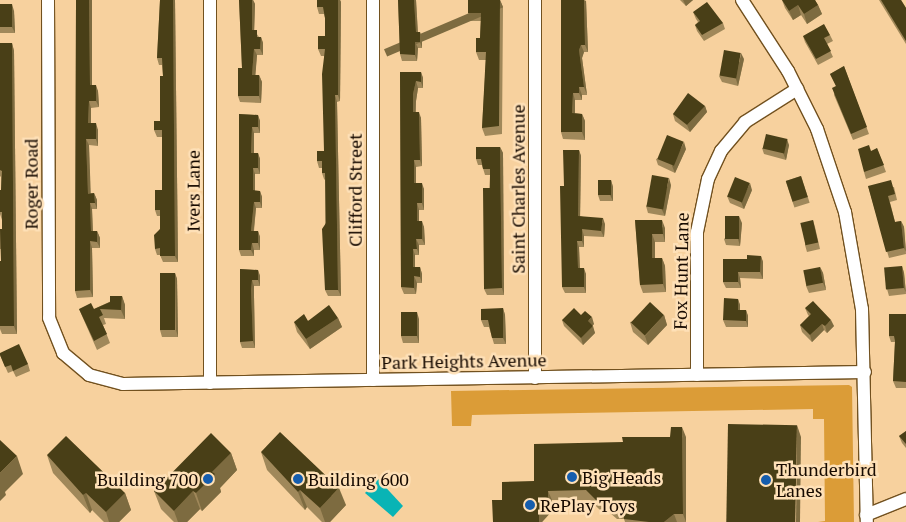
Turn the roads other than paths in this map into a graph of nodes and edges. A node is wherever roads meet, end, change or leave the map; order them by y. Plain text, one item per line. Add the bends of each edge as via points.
1 (48, 0) edge
2 (210, 0) edge
3 (372, 0) edge
4 (536, 0) edge
5 (742, 0) edge
6 (797, 89) junction
7 (70, 362) joint
8 (864, 372) junction
9 (697, 375) junction
10 (535, 378) junction
11 (373, 380) junction
12 (210, 383) junction
13 (906, 499) edge
14 (867, 519) edge

1 - 7 street, Roger Road via 49,318 56,343
2 - 12 street, Ivers Lane
3 - 11 street, Clifford Street
4 - 10 street, Saint Charles Avenue
5 - 6 street via 766,33
6 - 8 street via 828,157 845,212 862,309
6 - 9 street, Fox Hunt Lane via 745,122 721,151 708,179 697,232
7 - 12 street, Park Heights Avenue via 89,375 112,384
8 - 9 street, Park Heights Avenue
8 - 14 street
9 - 10 street, Park Heights Avenue
10 - 11 street, Park Heights Avenue
11 - 12 street, Park Heights Avenue
13 - 14 street

